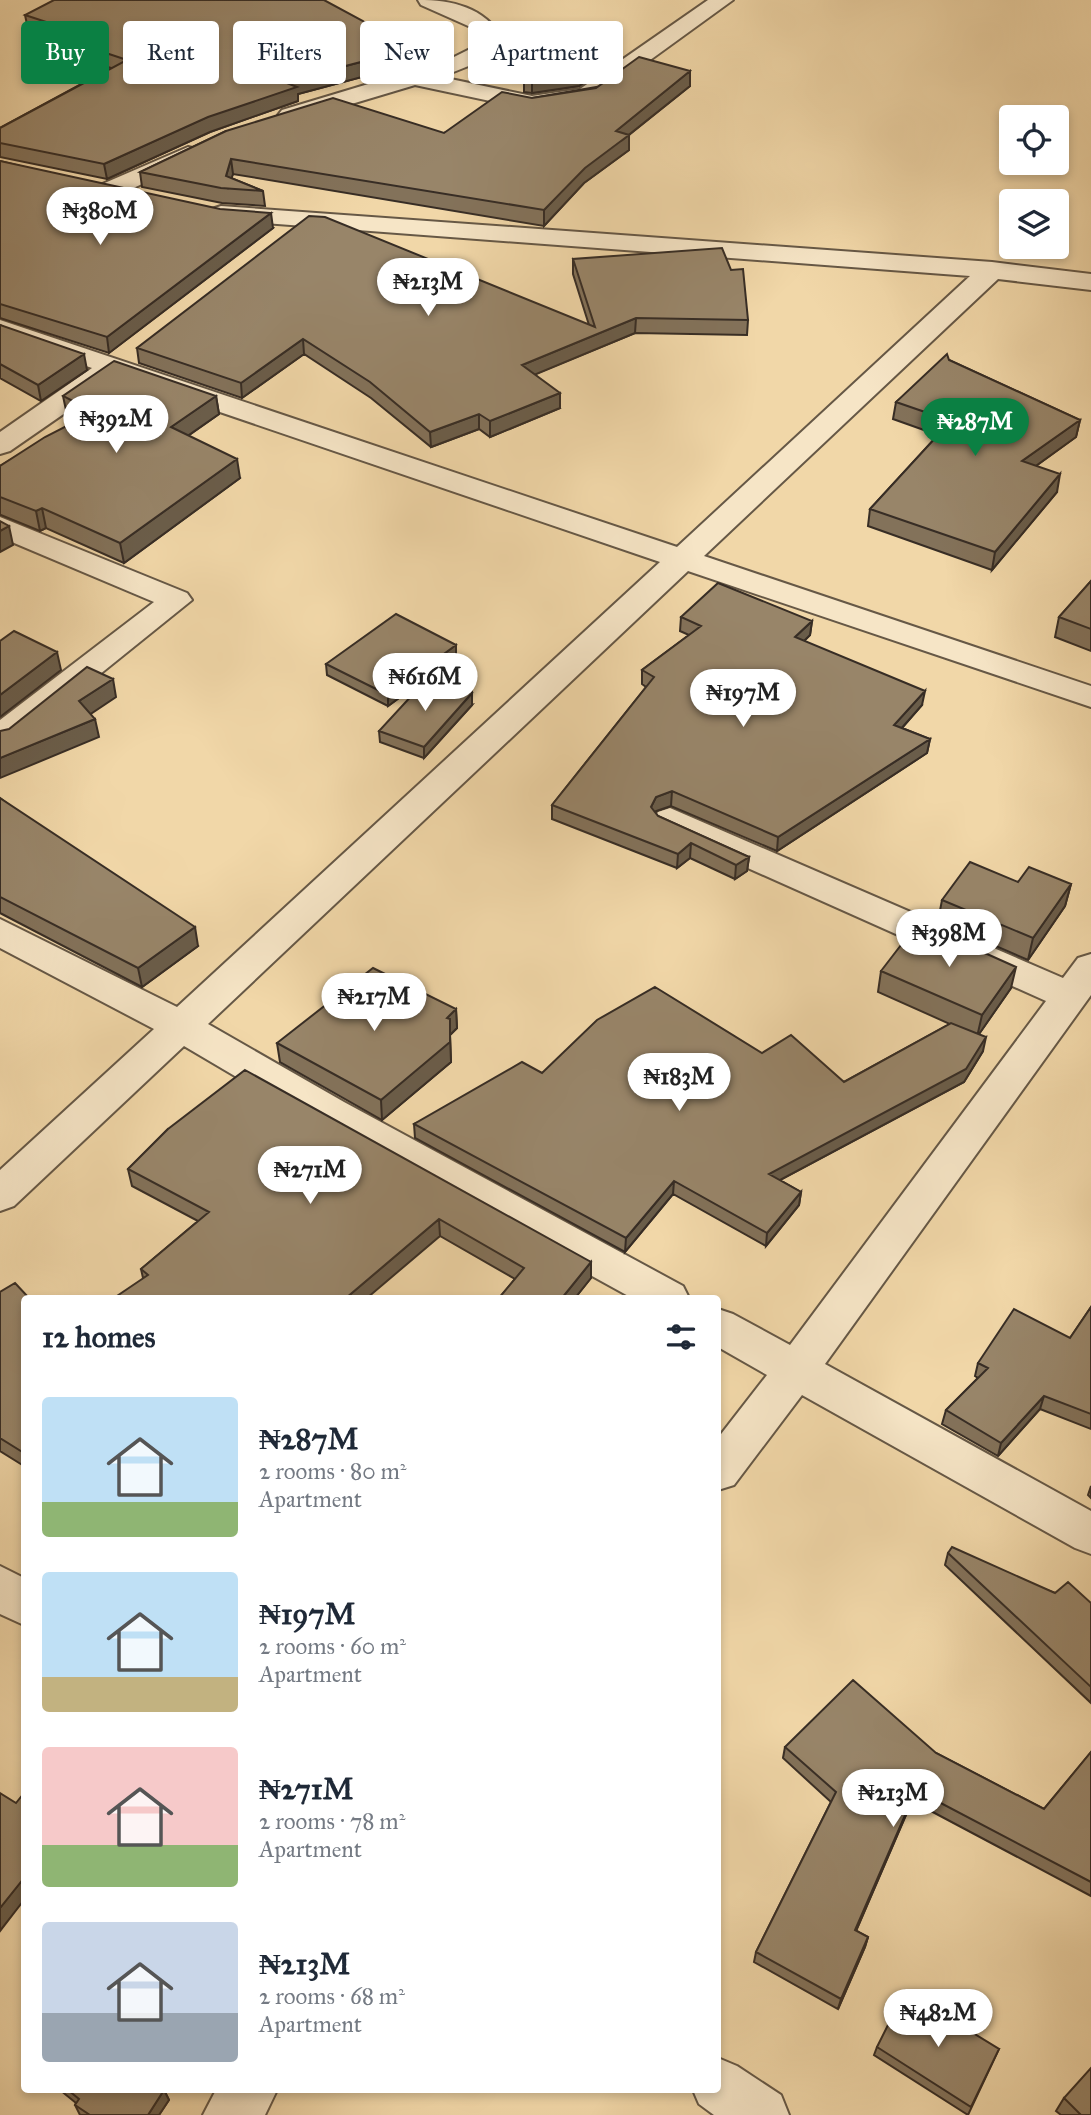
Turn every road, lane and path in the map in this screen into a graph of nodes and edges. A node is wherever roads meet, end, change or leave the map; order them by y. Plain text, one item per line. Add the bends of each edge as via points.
1 (429, 0) edge
2 (722, 0) edge
3 (454, 66) edge
4 (391, 84) edge
5 (441, 84) edge
6 (265, 123) edge
7 (207, 145) edge
8 (82, 184) edge
9 (109, 190) junction
10 (147, 198) edge
11 (197, 209) edge
12 (303, 220) junction
13 (270, 246) edge
14 (992, 270) junction
15 (1091, 282) edge
16 (0, 328) edge
17 (126, 357) junction
18 (0, 445) edge
19 (0, 526) edge
20 (683, 558) junction
21 (1091, 697) edge
22 (0, 737) edge
23 (670, 820) edge
24 (0, 932) edge
25 (1080, 982) edge
26 (181, 1026) junction
27 (0, 1195) edge
28 (663, 1295) edge
29 (721, 1328) edge
30 (796, 1370) junction
31 (721, 1467) edge
32 (1091, 1534) edge
33 (0, 1587) edge
34 (21, 1602) edge
35 (721, 2087) edge
36 (248, 2093) edge
37 (231, 2115) edge
38 (761, 2115) edge

1 - 3 street via 483,24 492,38 478,54
2 - 5 street via 587,95 532,103
4 - 6 street
7 - 9 street
8 - 9 street
9 - 10 street
11 - 12 street
12 - 13 street
12 - 14 street
14 - 15 street
14 - 20 street
16 - 17 street
17 - 18 street
17 - 20 street
19 - 22 street via 176,600
20 - 21 street
20 - 26 street
23 - 25 street
24 - 26 street
25 - 30 street
26 - 27 street
26 - 28 street
29 - 30 street
30 - 31 street
30 - 32 street
33 - 34 street
35 - 38 street
36 - 37 street

